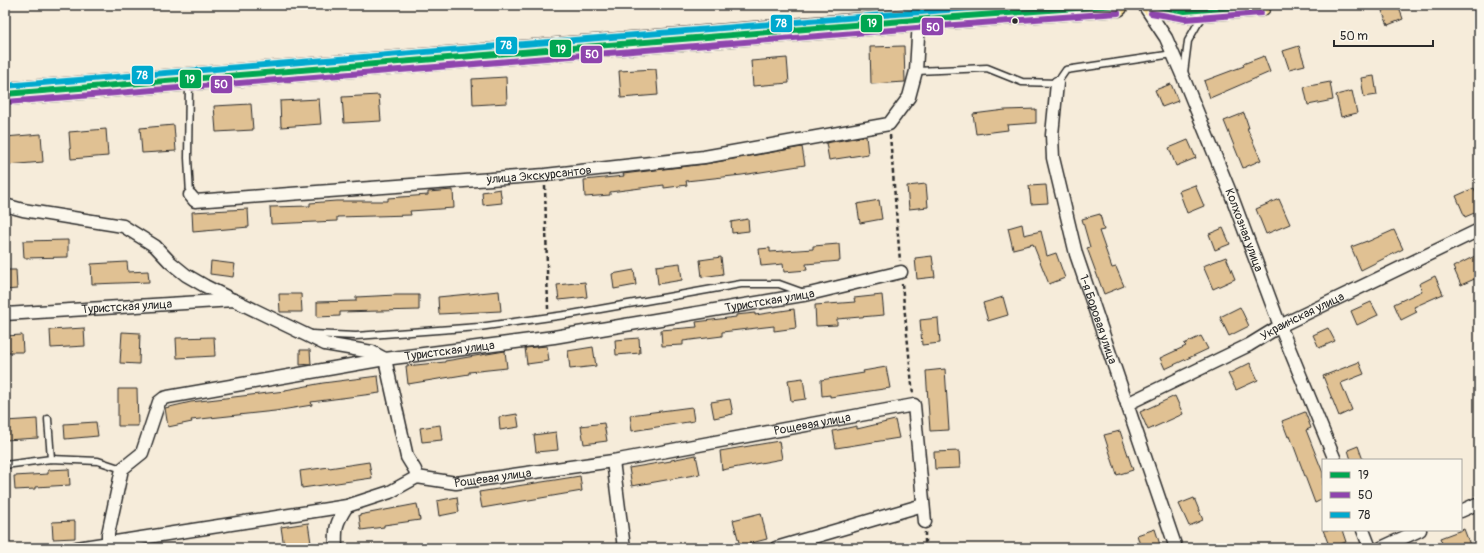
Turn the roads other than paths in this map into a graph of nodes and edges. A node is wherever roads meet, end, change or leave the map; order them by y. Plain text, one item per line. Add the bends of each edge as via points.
1 (1117, 5) edge
2 (1144, 5) edge
3 (1152, 5) edge
4 (1260, 5) edge
5 (1073, 6) edge
6 (1210, 9) junction
7 (919, 20) junction
8 (1173, 54) junction
9 (916, 71) junction
10 (1184, 77) junction
11 (189, 80) junction
12 (1057, 83) junction
13 (6, 93) edge
14 (190, 195) joint
15 (5, 205) edge
16 (1479, 230) edge
17 (901, 272) dead end
18 (810, 294) junction
19 (234, 300) junction
20 (5, 314) edge
21 (1280, 326) junction
22 (302, 333) junction
23 (385, 359) junction
24 (1127, 404) junction
25 (48, 419) dead end
26 (51, 459) junction
27 (1335, 459) edge
28 (613, 461) junction
29 (5, 465) edge
30 (122, 469) junction
31 (417, 477) junction
32 (1479, 502) edge
33 (923, 505) junction
34 (347, 506) junction
35 (1462, 510) edge
36 (925, 522) dead end
37 (1363, 531) edge
38 (1418, 531) edge
39 (108, 546) edge
40 (76, 548) edge
41 (336, 548) edge
42 (624, 548) edge
43 (776, 548) edge
44 (1176, 548) edge
45 (1370, 548) edge
46 (1381, 548) edge

1 - 5 highway
2 - 8 street, Колхозная улица via 1166,38
3 - 6 highway via 1185,11
4 - 6 highway
5 - 7 highway
6 - 10 lane via 1188,41
7 - 9 street
7 - 11 highway
8 - 10 street, Колхозная улица
8 - 12 lane via 1066,70
9 - 12 lane via 987,68 1022,82
9 - 14 street, улица Экскурсантов via 909,96 889,124 704,157 545,175 195,202
10 - 21 street, Колхозная улица
11 - 13 highway
11 - 14 lane
12 - 24 street, 1-я Боровая улица via 1052,135 1053,158 1076,254
15 - 19 street via 123,226 155,246 186,275
16 - 21 street, Украинская улица
17 - 18 street, Туристская улица
18 - 22 lane via 778,284 741,284 479,327 356,336
18 - 23 street, Туристская улица via 554,337
19 - 20 street, Туристская улица
19 - 22 street, Туристская улица
21 - 24 street, Украинская улица via 1249,345
21 - 27 street, Колхозная улица
22 - 23 street, Туристская улица via 325,344 372,352
23 - 30 street via 164,398 156,409 142,453
23 - 31 street via 408,457
24 - 44 street, 1-я Боровая улица
25 - 26 lane
26 - 29 lane
26 - 30 lane via 98,461
28 - 31 street, Рощевая улица via 456,483
28 - 33 street, Рощевая улица via 914,405
28 - 42 street
30 - 39 street via 108,534
31 - 34 street via 390,492
32 - 35 street
33 - 36 street
33 - 43 street
34 - 39 street
34 - 41 street via 336,526
37 - 45 street
38 - 46 street
39 - 40 street

